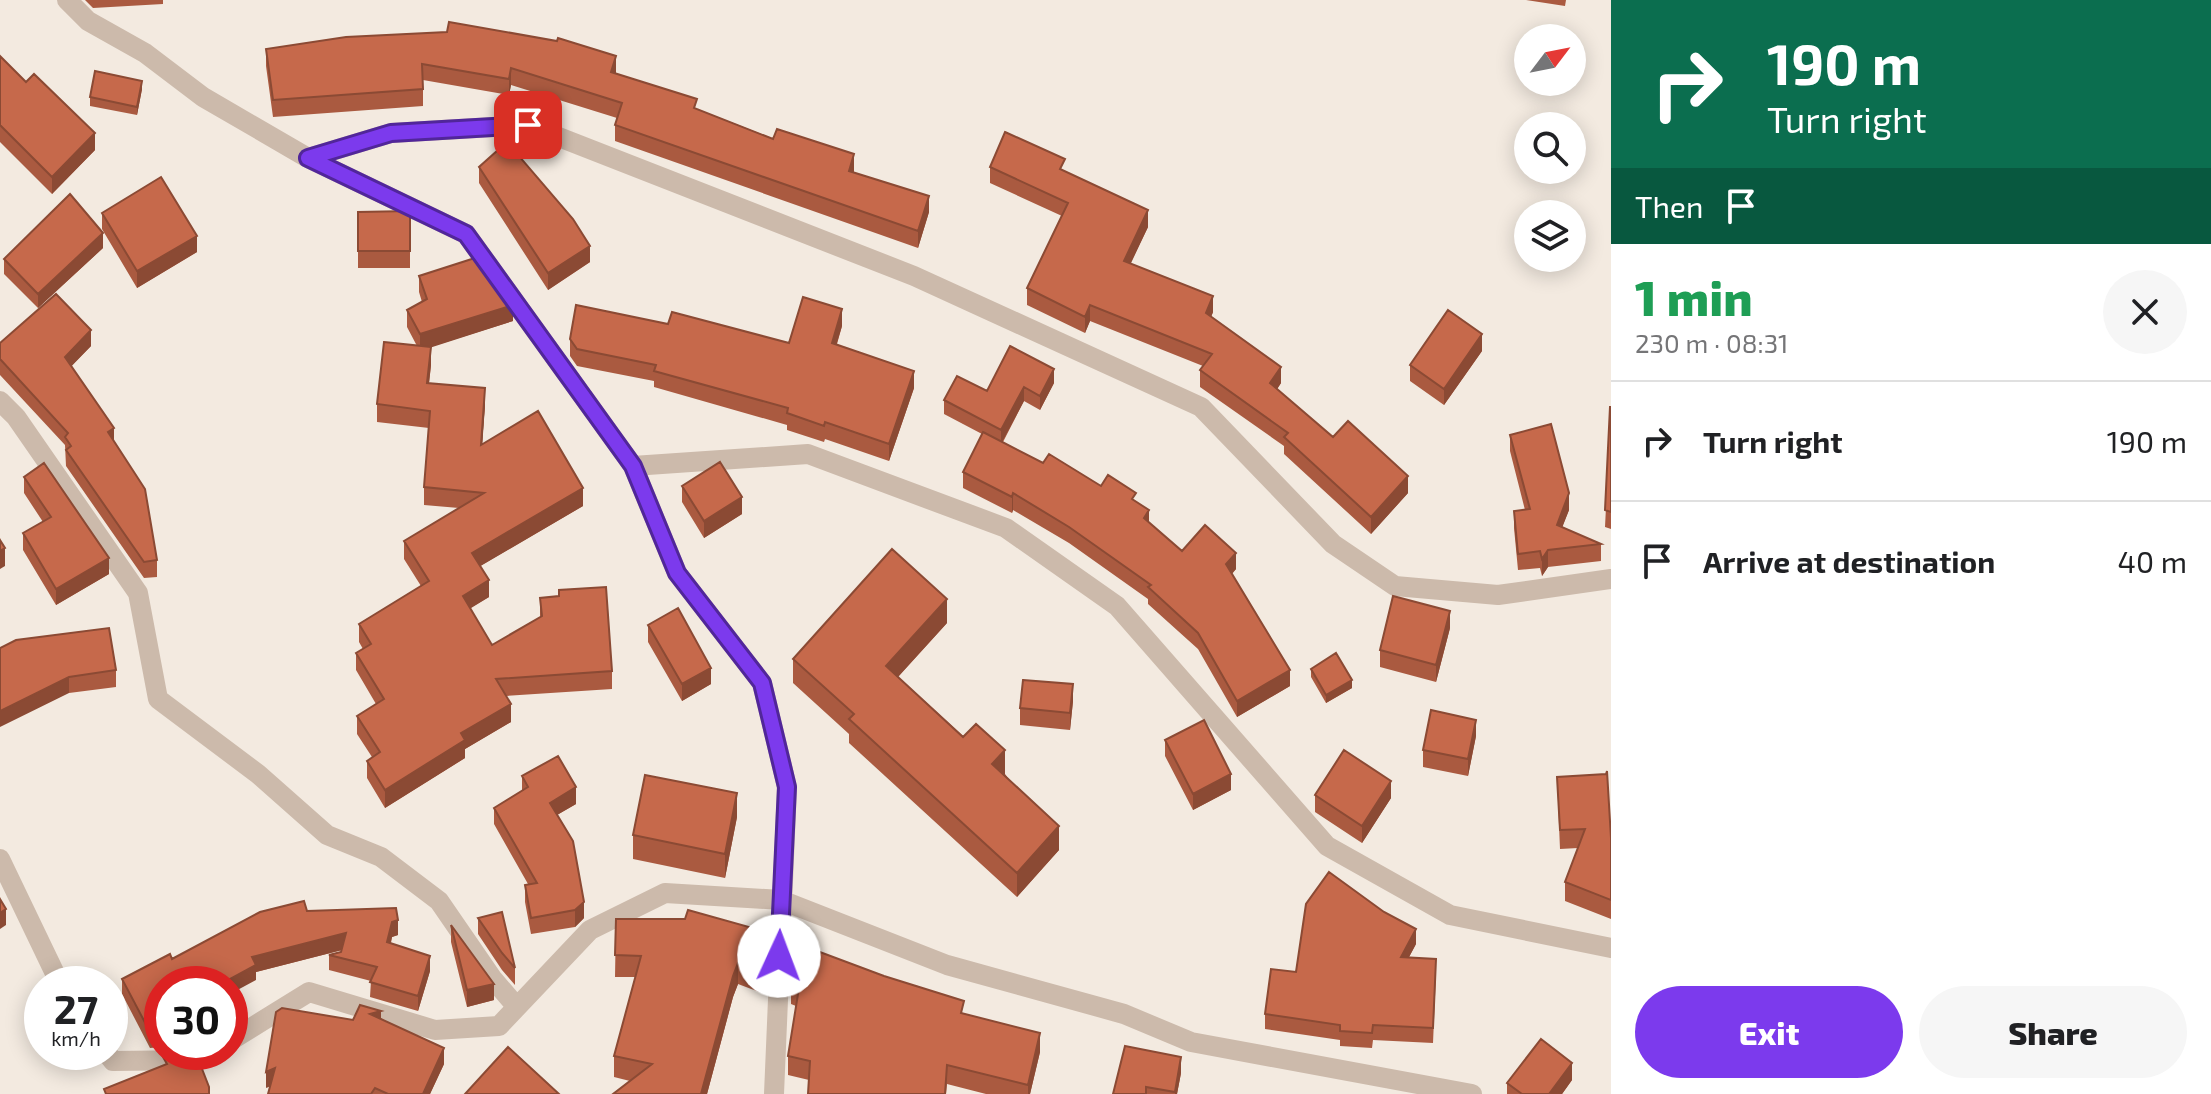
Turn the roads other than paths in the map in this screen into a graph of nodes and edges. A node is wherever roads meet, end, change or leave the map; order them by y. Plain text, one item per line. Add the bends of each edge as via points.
1 (67, 0) edge
2 (308, 158) junction
3 (0, 401) edge
4 (633, 466) junction
5 (1611, 579) edge
6 (0, 859) edge
7 (781, 900) junction
8 (1611, 948) edge
9 (51, 966) edge
10 (516, 1006) junction
11 (248, 1030) edge
12 (774, 1094) edge
13 (1472, 1094) edge

1 - 2 street via 88,21 145,53 203,97
2 - 4 street via 466,234
2 - 5 street via 391,133 528,125 914,276 1201,407 1333,544 1395,586 1498,595
3 - 10 street via 138,593 158,699 258,774 327,835 381,857 439,901
4 - 7 street via 677,573 762,683 787,787
4 - 8 street via 808,454 1006,528 1117,606 1327,846 1450,915
6 - 9 street
7 - 10 street via 665,893 590,930
7 - 12 street
7 - 13 street via 947,965 1124,1014 1191,1042
10 - 11 street via 499,1026 435,1030 309,992

